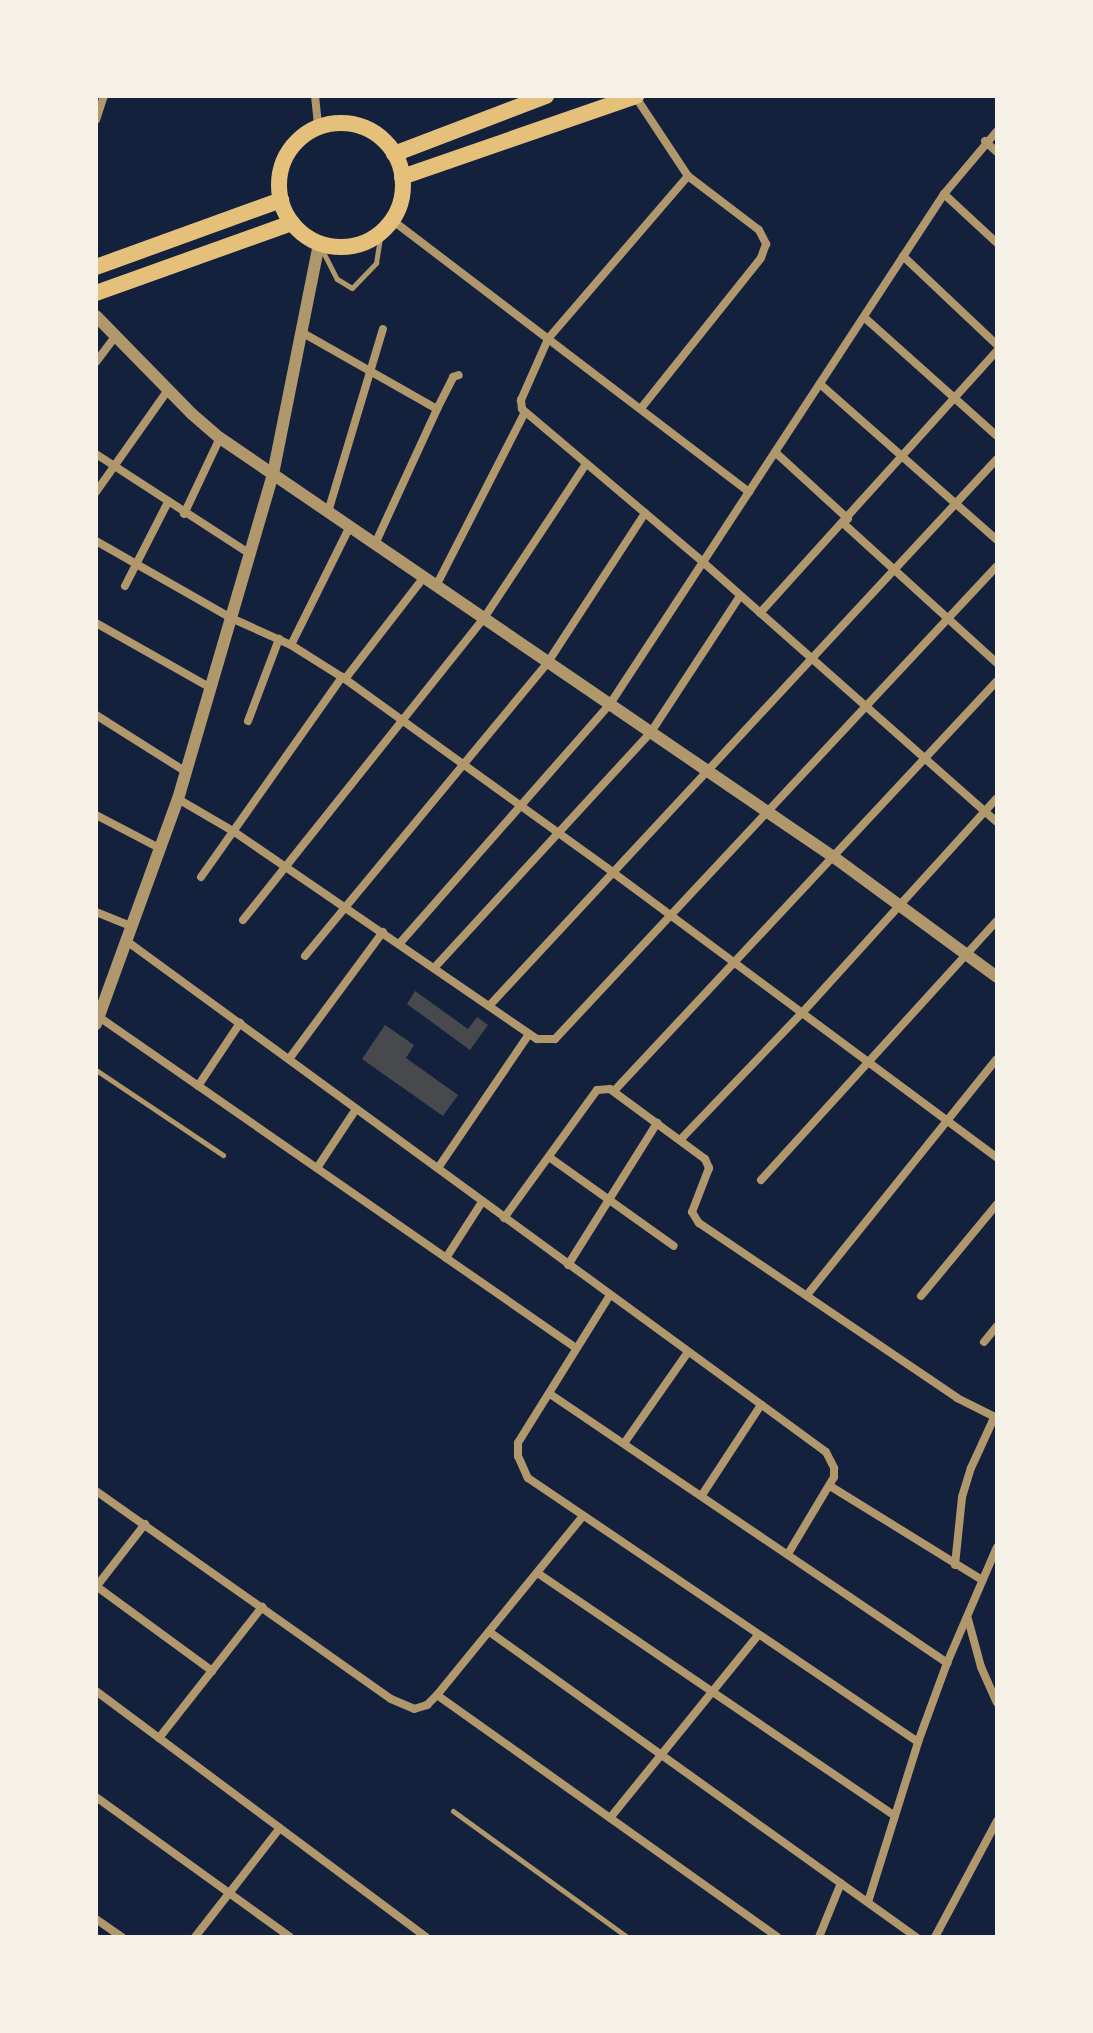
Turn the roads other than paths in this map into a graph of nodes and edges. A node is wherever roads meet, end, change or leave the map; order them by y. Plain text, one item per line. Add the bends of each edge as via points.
1 (104, 96) edge
2 (315, 96) edge
3 (546, 96) edge
4 (636, 96) edge
5 (96, 120) edge
6 (318, 127) junction
7 (997, 131) edge
8 (985, 141) junction
9 (997, 152) edge
10 (394, 154) junction
11 (688, 176) junction
12 (402, 177) junction
13 (944, 194) junction
14 (281, 200) junction
15 (292, 223) junction
16 (386, 226) junction
17 (319, 243) junction
18 (997, 243) edge
19 (903, 256) junction
20 (96, 266) edge
21 (96, 293) edge
22 (96, 316) edge
23 (865, 318) junction
24 (383, 329) dead end
25 (303, 333) junction
26 (115, 337) junction
27 (548, 339) junction
28 (997, 348) edge
29 (96, 362) edge
30 (370, 371) junction
31 (459, 375) dead end
32 (820, 384) junction
33 (168, 390) junction
34 (955, 399) junction
35 (642, 407) junction
36 (437, 409) junction
37 (524, 414) junction
38 (997, 436) edge
39 (220, 438) junction
40 (775, 452) junction
41 (96, 454) edge
42 (903, 457) junction
43 (997, 459) edge
44 (586, 464) junction
45 (114, 467) junction
46 (273, 474) junction
47 (96, 492) edge
48 (749, 492) junction
49 (167, 504) junction
50 (956, 504) junction
51 (328, 512) junction
52 (645, 513) junction
53 (184, 514) junction
54 (846, 521) junction
55 (350, 526) junction
56 (997, 540) edge
57 (96, 541) edge
58 (375, 544) junction
59 (250, 554) junction
60 (137, 563) junction
61 (704, 563) junction
62 (997, 566) edge
63 (895, 570) junction
64 (424, 577) junction
65 (125, 586) dead end
66 (436, 586) junction
67 (740, 596) junction
68 (760, 613) junction
69 (231, 618) junction
70 (484, 618) junction
71 (948, 619) junction
72 (96, 623) edge
73 (279, 639) junction
74 (291, 645) junction
75 (813, 660) junction
76 (548, 662) junction
77 (997, 663) edge
78 (344, 678) junction
79 (997, 681) edge
80 (211, 688) junction
81 (610, 704) junction
82 (867, 707) junction
83 (96, 715) edge
84 (248, 721) dead end
85 (401, 721) junction
86 (651, 732) junction
87 (926, 760) junction
88 (462, 766) junction
89 (706, 770) junction
90 (186, 772) junction
91 (997, 798) edge
92 (178, 799) junction
93 (519, 806) junction
94 (985, 811) junction
95 (768, 812) junction
96 (96, 815) edge
97 (997, 822) edge
98 (233, 831) junction
99 (558, 834) junction
100 (161, 849) junction
101 (835, 858) junction
102 (285, 867) junction
103 (611, 871) junction
104 (201, 877) dead end
105 (901, 905) junction
106 (345, 907) junction
107 (96, 912) edge
108 (671, 915) junction
109 (243, 920) dead end
110 (997, 921) edge
111 (133, 927) junction
112 (383, 932) junction
113 (128, 942) junction
114 (400, 943) junction
115 (966, 954) junction
116 (305, 956) dead end
117 (736, 964) junction
118 (435, 967) junction
119 (997, 977) edge
120 (101, 994) edge
121 (490, 1005) junction
122 (802, 1013) junction
123 (97, 1021) edge
124 (240, 1023) junction
125 (529, 1034) junction
126 (289, 1059) junction
127 (997, 1059) edge
128 (866, 1061) junction
129 (96, 1070) edge
130 (198, 1086) junction
131 (614, 1091) junction
132 (356, 1109) junction
133 (947, 1121) junction
134 (657, 1123) junction
135 (680, 1140) junction
136 (223, 1155) dead end
137 (549, 1157) junction
138 (997, 1158) edge
139 (317, 1168) junction
140 (438, 1168) junction
141 (761, 1180) dead end
142 (609, 1200) junction
143 (482, 1202) junction
144 (997, 1204) edge
145 (504, 1218) junction
146 (674, 1246) dead end
147 (446, 1258) junction
148 (568, 1265) junction
149 (610, 1295) junction
150 (807, 1295) junction
151 (921, 1296) dead end
152 (997, 1326) edge
153 (984, 1342) dead end
154 (576, 1348) junction
155 (688, 1352) junction
156 (550, 1394) junction
157 (761, 1405) junction
158 (995, 1418) edge
159 (625, 1442) junction
160 (830, 1486) junction
161 (96, 1491) edge
162 (702, 1495) junction
163 (583, 1516) junction
164 (145, 1524) junction
165 (997, 1547) edge
166 (788, 1554) junction
167 (955, 1565) junction
168 (539, 1574) junction
169 (982, 1580) junction
170 (96, 1586) edge
171 (262, 1607) junction
172 (968, 1618) junction
173 (491, 1633) junction
174 (758, 1635) junction
175 (947, 1663) junction
176 (212, 1671) junction
177 (96, 1691) edge
178 (712, 1692) junction
179 (437, 1695) junction
180 (997, 1703) edge
181 (159, 1738) junction
182 (918, 1742) junction
183 (660, 1755) junction
184 (96, 1797) edge
185 (453, 1811) dead end
186 (895, 1816) junction
187 (610, 1818) junction
188 (997, 1821) edge
189 (280, 1828) junction
190 (841, 1883) junction
191 (229, 1893) junction
192 (868, 1902) junction
193 (96, 1919) edge
194 (106, 1926) junction
195 (105, 1937) edge
196 (122, 1937) edge
197 (195, 1937) edge
198 (290, 1937) edge
199 (426, 1937) edge
200 (627, 1937) edge
201 (777, 1937) edge
202 (819, 1937) edge
203 (916, 1937) edge
204 (935, 1937) edge

1 - 5 street
2 - 6 street
3 - 10 main road
4 - 11 street
4 - 12 main road
6 - 10 main road via 342,123 366,129
6 - 14 main road via 285,157 279,178
7 - 8 street
8 - 9 street
8 - 13 street
10 - 12 main road
11 - 27 street
11 - 35 street via 759,230 766,244
12 - 16 main road via 401,199
13 - 18 street
13 - 19 street
14 - 15 main road
14 - 20 main road
15 - 17 main road
15 - 21 main road
16 - 17 main road via 358,245
16 - 17 lane via 376,263 352,288 337,279
16 - 27 street
17 - 25 street
19 - 23 street
19 - 28 street
22 - 26 street
23 - 32 street
23 - 34 street
24 - 30 street
25 - 30 street
25 - 46 street
26 - 29 street
26 - 33 street
27 - 35 street
27 - 37 street via 521,400
28 - 34 street
30 - 36 street
30 - 51 street
31 - 36 street
32 - 40 street
32 - 42 street
33 - 39 street
33 - 45 street
34 - 38 street
34 - 42 street
35 - 48 street
36 - 58 street
37 - 44 street
37 - 66 street
39 - 46 street
39 - 53 street
40 - 48 street
40 - 54 street
41 - 45 street
42 - 50 street
42 - 54 street
43 - 50 street
44 - 52 street
44 - 70 street
45 - 47 street
45 - 49 street
46 - 51 street
46 - 59 street
48 - 61 street
49 - 53 street
49 - 60 street
50 - 56 street
50 - 63 street
51 - 55 street
52 - 61 street
52 - 76 street
53 - 59 street
54 - 63 street
54 - 68 street
55 - 58 street
55 - 74 street
57 - 60 street
58 - 64 street
59 - 69 street
60 - 65 street
60 - 69 street
61 - 67 street
61 - 81 street
62 - 71 street
63 - 71 street
63 - 75 street
64 - 66 street
64 - 78 street
66 - 70 street
67 - 68 street
67 - 86 street
68 - 75 street
69 - 73 street
69 - 80 street
70 - 76 street
70 - 85 street
71 - 77 street
71 - 82 street
72 - 80 street
73 - 74 street
73 - 84 street
74 - 78 street
75 - 82 street
75 - 89 street
76 - 81 street
76 - 88 street
78 - 85 street
78 - 98 street
79 - 87 street
80 - 90 street
81 - 86 street
81 - 93 street
82 - 87 street
82 - 95 street
83 - 90 street
85 - 88 street
85 - 102 street
86 - 89 street
86 - 99 street
87 - 94 street
87 - 101 street
88 - 93 street
88 - 106 street
89 - 95 street
89 - 103 street
90 - 92 street
91 - 94 street
92 - 98 street
92 - 100 street
93 - 99 street
93 - 114 street
94 - 97 street
94 - 105 street
95 - 101 street
95 - 108 street
96 - 100 street
98 - 102 street
98 - 104 street
99 - 103 street
99 - 118 street
100 - 111 street
101 - 105 street
101 - 117 street
102 - 106 street
102 - 109 street
103 - 108 street
103 - 121 street
105 - 115 street
105 - 122 street
106 - 112 street
106 - 116 street
107 - 111 street
108 - 117 street
108 - 125 street via 563,1034 546,1041
110 - 115 street
111 - 113 street
112 - 114 street
112 - 126 street
113 - 120 street
113 - 124 street
114 - 118 street
115 - 119 street
115 - 128 street
117 - 122 street
117 - 131 street
118 - 121 street
120 - 123 street
121 - 125 street
122 - 128 street
122 - 135 street
123 - 130 street
124 - 126 street
124 - 130 street
125 - 140 street
126 - 132 street
127 - 133 street
128 - 133 street
128 - 141 street
129 - 136 lane
130 - 139 street
131 - 134 street
131 - 137 street via 597,1090
132 - 139 street
132 - 140 street
133 - 138 street
133 - 150 street
134 - 135 street
134 - 142 street
135 - 150 street via 705,1159 707,1174 694,1219
137 - 142 street
137 - 145 street
139 - 147 street
140 - 143 street
142 - 146 street
142 - 148 street
143 - 145 street
143 - 147 street
144 - 151 street
145 - 148 street
147 - 154 street
148 - 149 street
149 - 154 street
149 - 155 street
150 - 158 street via 957,1398
152 - 153 street
154 - 156 street
155 - 157 street
155 - 159 street
156 - 159 street
156 - 163 street via 518,1443 518,1456 528,1478
157 - 160 street via 826,1452 834,1468
157 - 162 street
158 - 167 street via 962,1497
159 - 162 street
160 - 166 street
160 - 167 street
161 - 164 street
162 - 166 street
163 - 168 street
163 - 174 street
164 - 170 street
164 - 171 street
165 - 169 street
166 - 175 street
167 - 169 street
168 - 173 street
168 - 178 street
169 - 172 street
170 - 176 street
171 - 176 street
171 - 179 street via 391,1699 414,1709
172 - 175 street
172 - 180 street
173 - 179 street
173 - 183 street
174 - 178 street
174 - 182 street
175 - 182 street
176 - 181 street
177 - 181 street
178 - 183 street
178 - 186 street
179 - 187 street
181 - 189 street
182 - 186 street
183 - 187 street
183 - 190 street
184 - 191 street
185 - 200 lane
186 - 192 street
187 - 201 street
188 - 204 street
189 - 191 street
189 - 199 street
190 - 192 street
190 - 202 street
191 - 197 street
191 - 198 street
192 - 203 street
193 - 194 street
194 - 195 street
194 - 196 street

